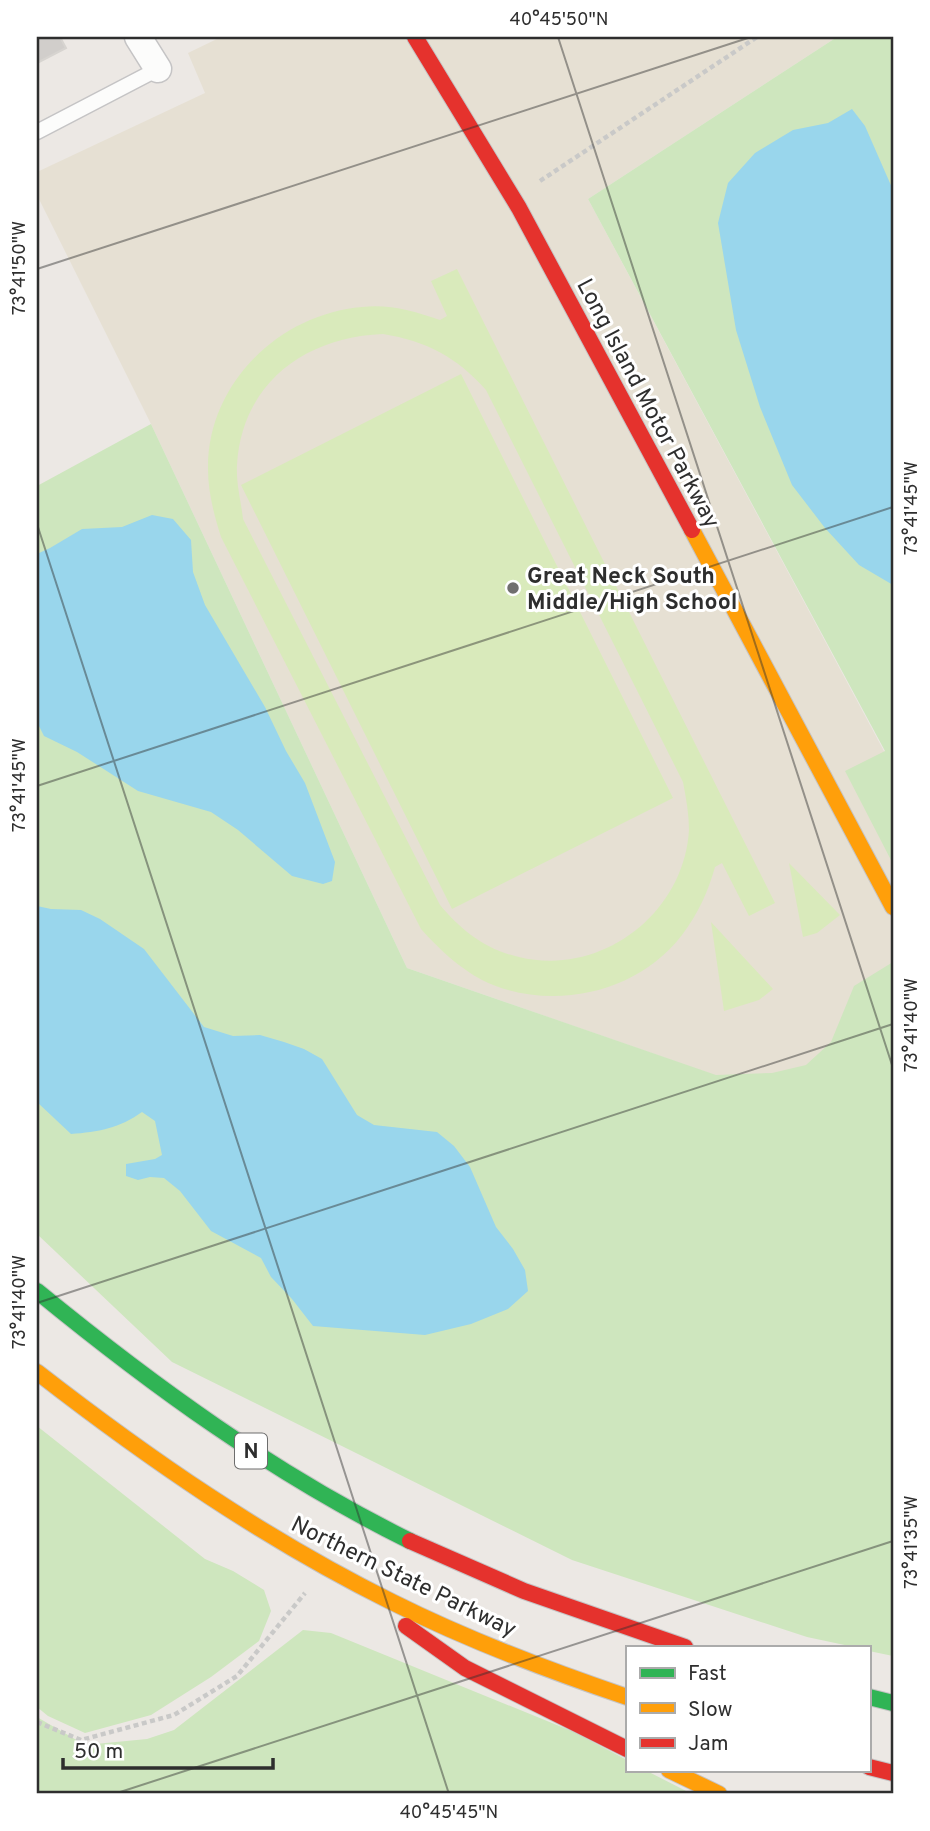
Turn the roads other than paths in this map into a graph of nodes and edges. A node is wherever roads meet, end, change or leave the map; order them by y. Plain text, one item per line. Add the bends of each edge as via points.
1 (138, 37) edge
2 (415, 37) edge
3 (158, 69) joint
4 (37, 132) edge
5 (893, 907) edge
6 (37, 1292) edge
7 (37, 1372) edge
8 (325, 1568) junction
9 (682, 1646) edge
10 (626, 1697) edge
11 (626, 1748) edge
12 (870, 1767) edge
13 (673, 1772) edge
14 (893, 1773) edge
15 (719, 1794) edge

1 - 3 street
2 - 5 main road, Long Island Motor Parkway via 513,198
3 - 4 lane
6 - 9 main road, Northern State Parkway / N via 165,1392 337,1502 524,1592
7 - 8 main road, Northern State Parkway via 163,1468
8 - 10 main road, Northern State Parkway via 515,1656
8 - 11 main road via 465,1668
12 - 14 main road
13 - 15 main road

